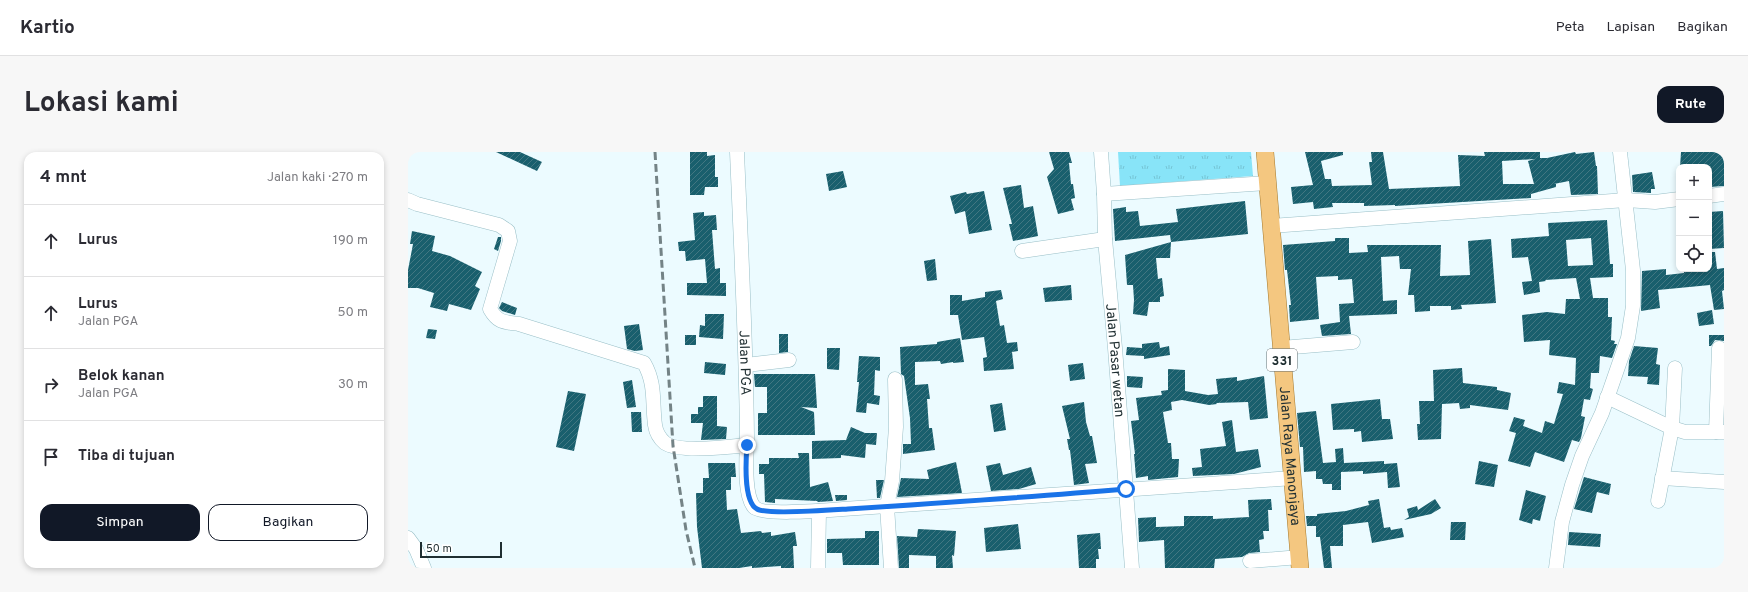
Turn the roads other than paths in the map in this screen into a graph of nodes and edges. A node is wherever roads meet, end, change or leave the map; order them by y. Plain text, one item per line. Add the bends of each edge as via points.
1 (737, 152) edge
2 (1100, 152) edge
3 (1264, 152) edge
4 (1620, 152) edge
5 (1267, 183) junction
6 (1104, 194) junction
7 (1724, 194) edge
8 (1712, 196) edge
9 (1676, 199) edge
10 (408, 200) edge
11 (1626, 200) junction
12 (1271, 226) junction
13 (1105, 239) junction
14 (1022, 251) dead end
15 (1353, 342) dead end
16 (1281, 348) junction
17 (1719, 348) dead end
18 (789, 360) dead end
19 (746, 365) junction
20 (1675, 368) dead end
21 (895, 379) dead end
22 (1607, 397) junction
23 (1672, 428) junction
24 (1720, 432) edge
25 (747, 445) junction
26 (1293, 478) junction
27 (1662, 478) junction
28 (1724, 482) edge
29 (1126, 489) junction
30 (1658, 501) dead end
31 (887, 506) junction
32 (819, 511) junction
33 (408, 538) edge
34 (1250, 561) dead end
35 (1300, 563) edge
36 (424, 568) edge
37 (818, 568) edge
38 (891, 568) edge
39 (1132, 568) edge
40 (1556, 568) edge

1 - 19 street, Jalan PGA
2 - 6 street, Jalan Pasar wetan
3 - 5 main road, Jalan Raya Manonjaya / 331
4 - 11 street
5 - 6 street
5 - 12 main road, Jalan Raya Manonjaya / 331
6 - 13 street, Jalan Pasar wetan
7 - 8 street
9 - 11 street via 1655,202
10 - 25 street via 499,225 508,231 510,241 490,309 494,316 499,321 519,324 644,363 651,374 658,436 666,443 673,446 711,448
11 - 12 street
11 - 22 street via 1633,270 1633,306 1628,338
12 - 16 main road, Jalan Raya Manonjaya / 331
13 - 14 street
13 - 29 street, Jalan Pasar wetan
15 - 16 street
16 - 26 main road, Jalan Raya Manonjaya / 331
17 - 24 street
18 - 19 street
19 - 25 street, Jalan PGA
20 - 23 street
21 - 31 street via 896,427 892,481
22 - 23 street
22 - 40 street via 1572,485 1562,522
23 - 24 street via 1685,432
23 - 27 street
25 - 32 street, Jalan PGA via 746,472 752,505 770,512
26 - 29 street
26 - 35 main road, Jalan Raya Manonjaya / 331
27 - 28 street
27 - 30 street
29 - 31 street
29 - 39 street, Jalan Pasar wetan
31 - 32 street
31 - 38 street
32 - 37 street
33 - 36 street
34 - 35 street

